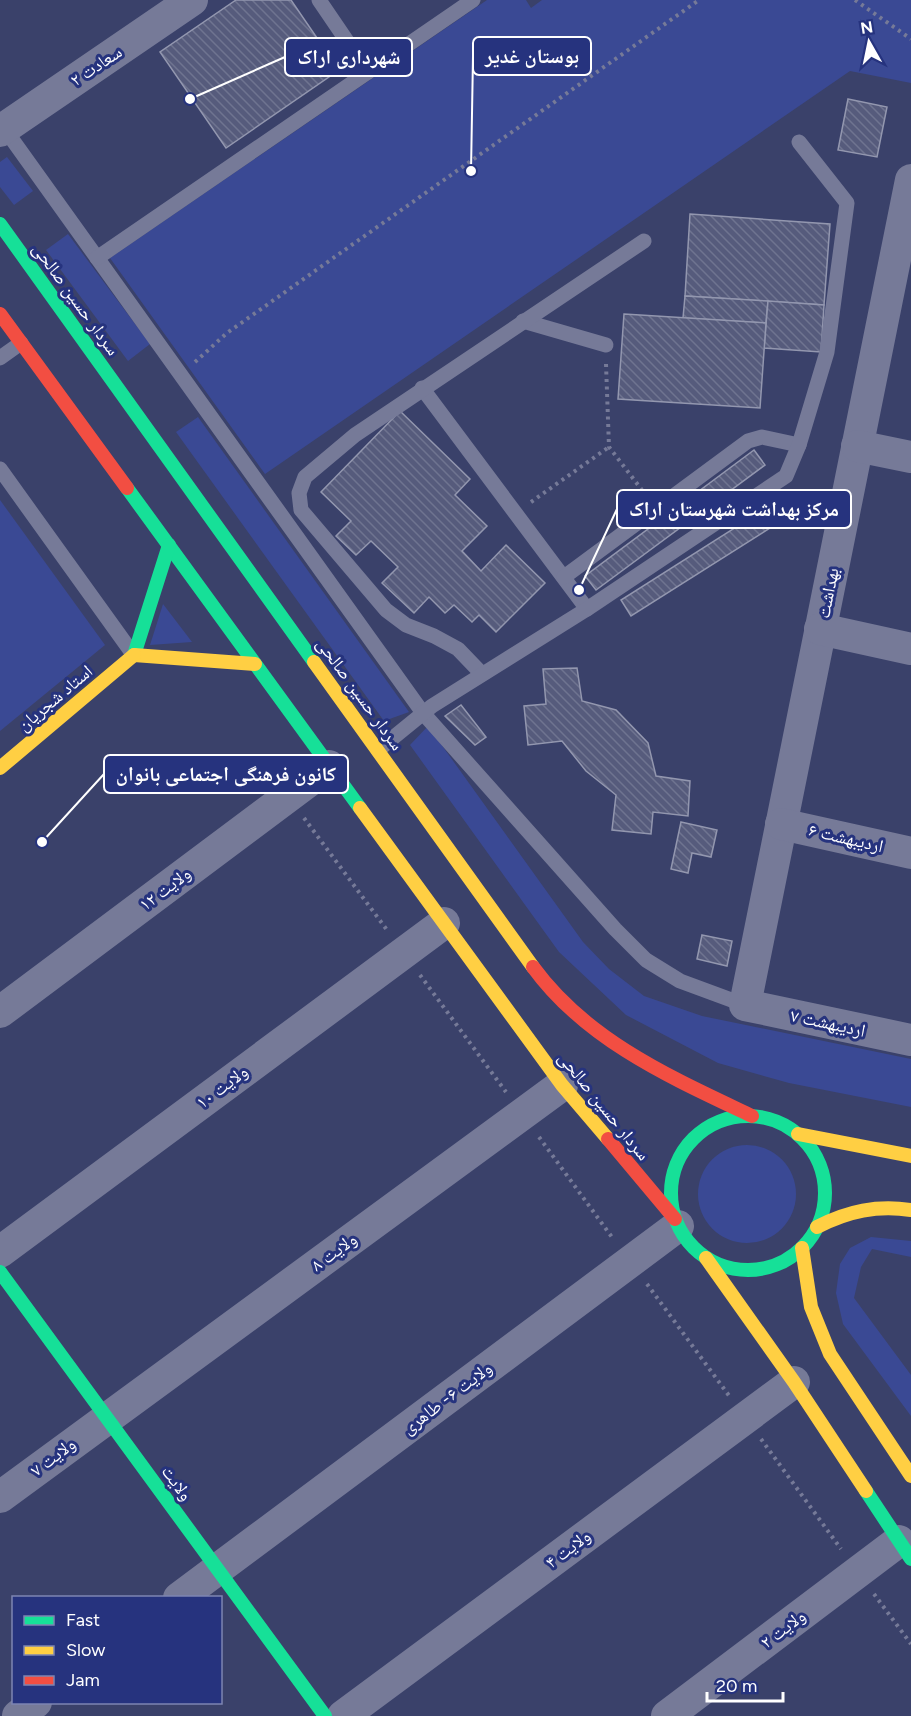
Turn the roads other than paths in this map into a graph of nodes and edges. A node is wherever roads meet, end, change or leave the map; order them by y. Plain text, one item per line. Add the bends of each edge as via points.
1 (192, 0) edge
2 (319, 0) edge
3 (473, 0) edge
4 (368, 72) junction
5 (1, 127) edge
6 (799, 142) dead end
7 (911, 180) edge
8 (0, 224) edge
9 (644, 241) dead end
10 (904, 252) edge
11 (98, 258) junction
12 (0, 314) edge
13 (523, 321) junction
14 (21, 343) junction
15 (606, 345) road end
16 (0, 358) edge
17 (422, 388) junction
18 (799, 445) junction
19 (857, 446) junction
20 (911, 457) edge
21 (0, 469) edge
22 (169, 545) junction
23 (564, 577) junction
24 (587, 609) junction
25 (820, 629) junction
26 (911, 649) edge
27 (134, 655) junction
28 (255, 664) junction
29 (482, 674) junction
30 (423, 713) junction
31 (378, 750) junction
32 (329, 766) junction
33 (0, 768) edge
34 (782, 824) junction
35 (911, 853) edge
36 (444, 923) junction
37 (745, 1005) junction
38 (0, 1012) edge
39 (911, 1040) edge
40 (562, 1085) junction
41 (752, 1116) junction
42 (798, 1134) junction
43 (911, 1156) edge
44 (911, 1210) edge
45 (676, 1222) junction
46 (817, 1227) junction
47 (802, 1248) junction
48 (0, 1252) edge
49 (706, 1258) junction
50 (0, 1272) edge
51 (794, 1382) junction
52 (107, 1418) junction
53 (911, 1476) edge
54 (0, 1497) edge
55 (905, 1550) edge
56 (217, 1569) junction
57 (182, 1596) edge
58 (33, 1704) edge
59 (18, 1716) edge
60 (325, 1716) edge
61 (343, 1716) edge
62 (667, 1716) edge

1 - 5 street, سعادت ۲
2 - 4 lane
3 - 4 lane
4 - 11 lane
5 - 11 lane
6 - 18 lane via 847,203 827,352
7 - 10 street, بهداشت
8 - 31 main road, سردار حسین صالحی
9 - 13 lane
10 - 19 street, بهداشت
11 - 30 lane
12 - 14 main road, سردار حسین صالحی
13 - 15 lane
13 - 17 lane
14 - 16 lane
14 - 22 main road, سردار حسین صالحی
17 - 23 lane
17 - 29 lane via 355,435 305,477 299,493 301,510 386,610 406,625 458,649
18 - 23 lane via 762,437 748,441
18 - 24 lane via 786,476
19 - 20 street
19 - 25 street, بهداشت
21 - 27 lane
22 - 27 main road
22 - 28 main road, سردار حسین صالحی
23 - 24 lane
24 - 29 lane
25 - 26 street
25 - 34 street, بهداشت
27 - 28 main road
27 - 33 main road, استاد شجریان
28 - 32 main road, سردار حسین صالحی
29 - 30 lane
30 - 31 lane
30 - 37 lane via 646,960 680,981
31 - 41 main road, سردار حسین صالحی via 550,990 590,1026 658,1071
32 - 36 main road, سردار حسین صالحی
32 - 38 street, ولایت ۱۲
34 - 35 street, اردیبهشت ۶
34 - 37 street, بهداشت
36 - 40 main road, سردار حسین صالحی
36 - 48 street, ولایت ۱۰
37 - 39 street, اردیبهشت ۷
40 - 45 main road, سردار حسین صالحی
40 - 52 street, ولایت ۸
41 - 42 main road via 777,1121
41 - 45 main road via 727,1118 704,1129 686,1147 674,1169 670,1194
42 - 43 main road
42 - 46 main road via 815,1153 824,1178 825,1203
44 - 46 main road via 890,1206 852,1211
45 - 49 main road via 690,1244
45 - 56 street, ولایت ۶- طاهری via 630,1261
46 - 47 main road
47 - 49 main road via 766,1268 725,1267
47 - 53 main road via 811,1307 826,1346
49 - 51 main road
50 - 52 main road, ولایت
51 - 55 main road
51 - 61 street, ولایت ۴
52 - 54 street, ولایت ۷
52 - 56 main road, ولایت
55 - 62 street, ولایت ۲ via 859,1573
56 - 57 street, ولایت ۶- طاهری
56 - 60 main road, ولایت
58 - 59 street

